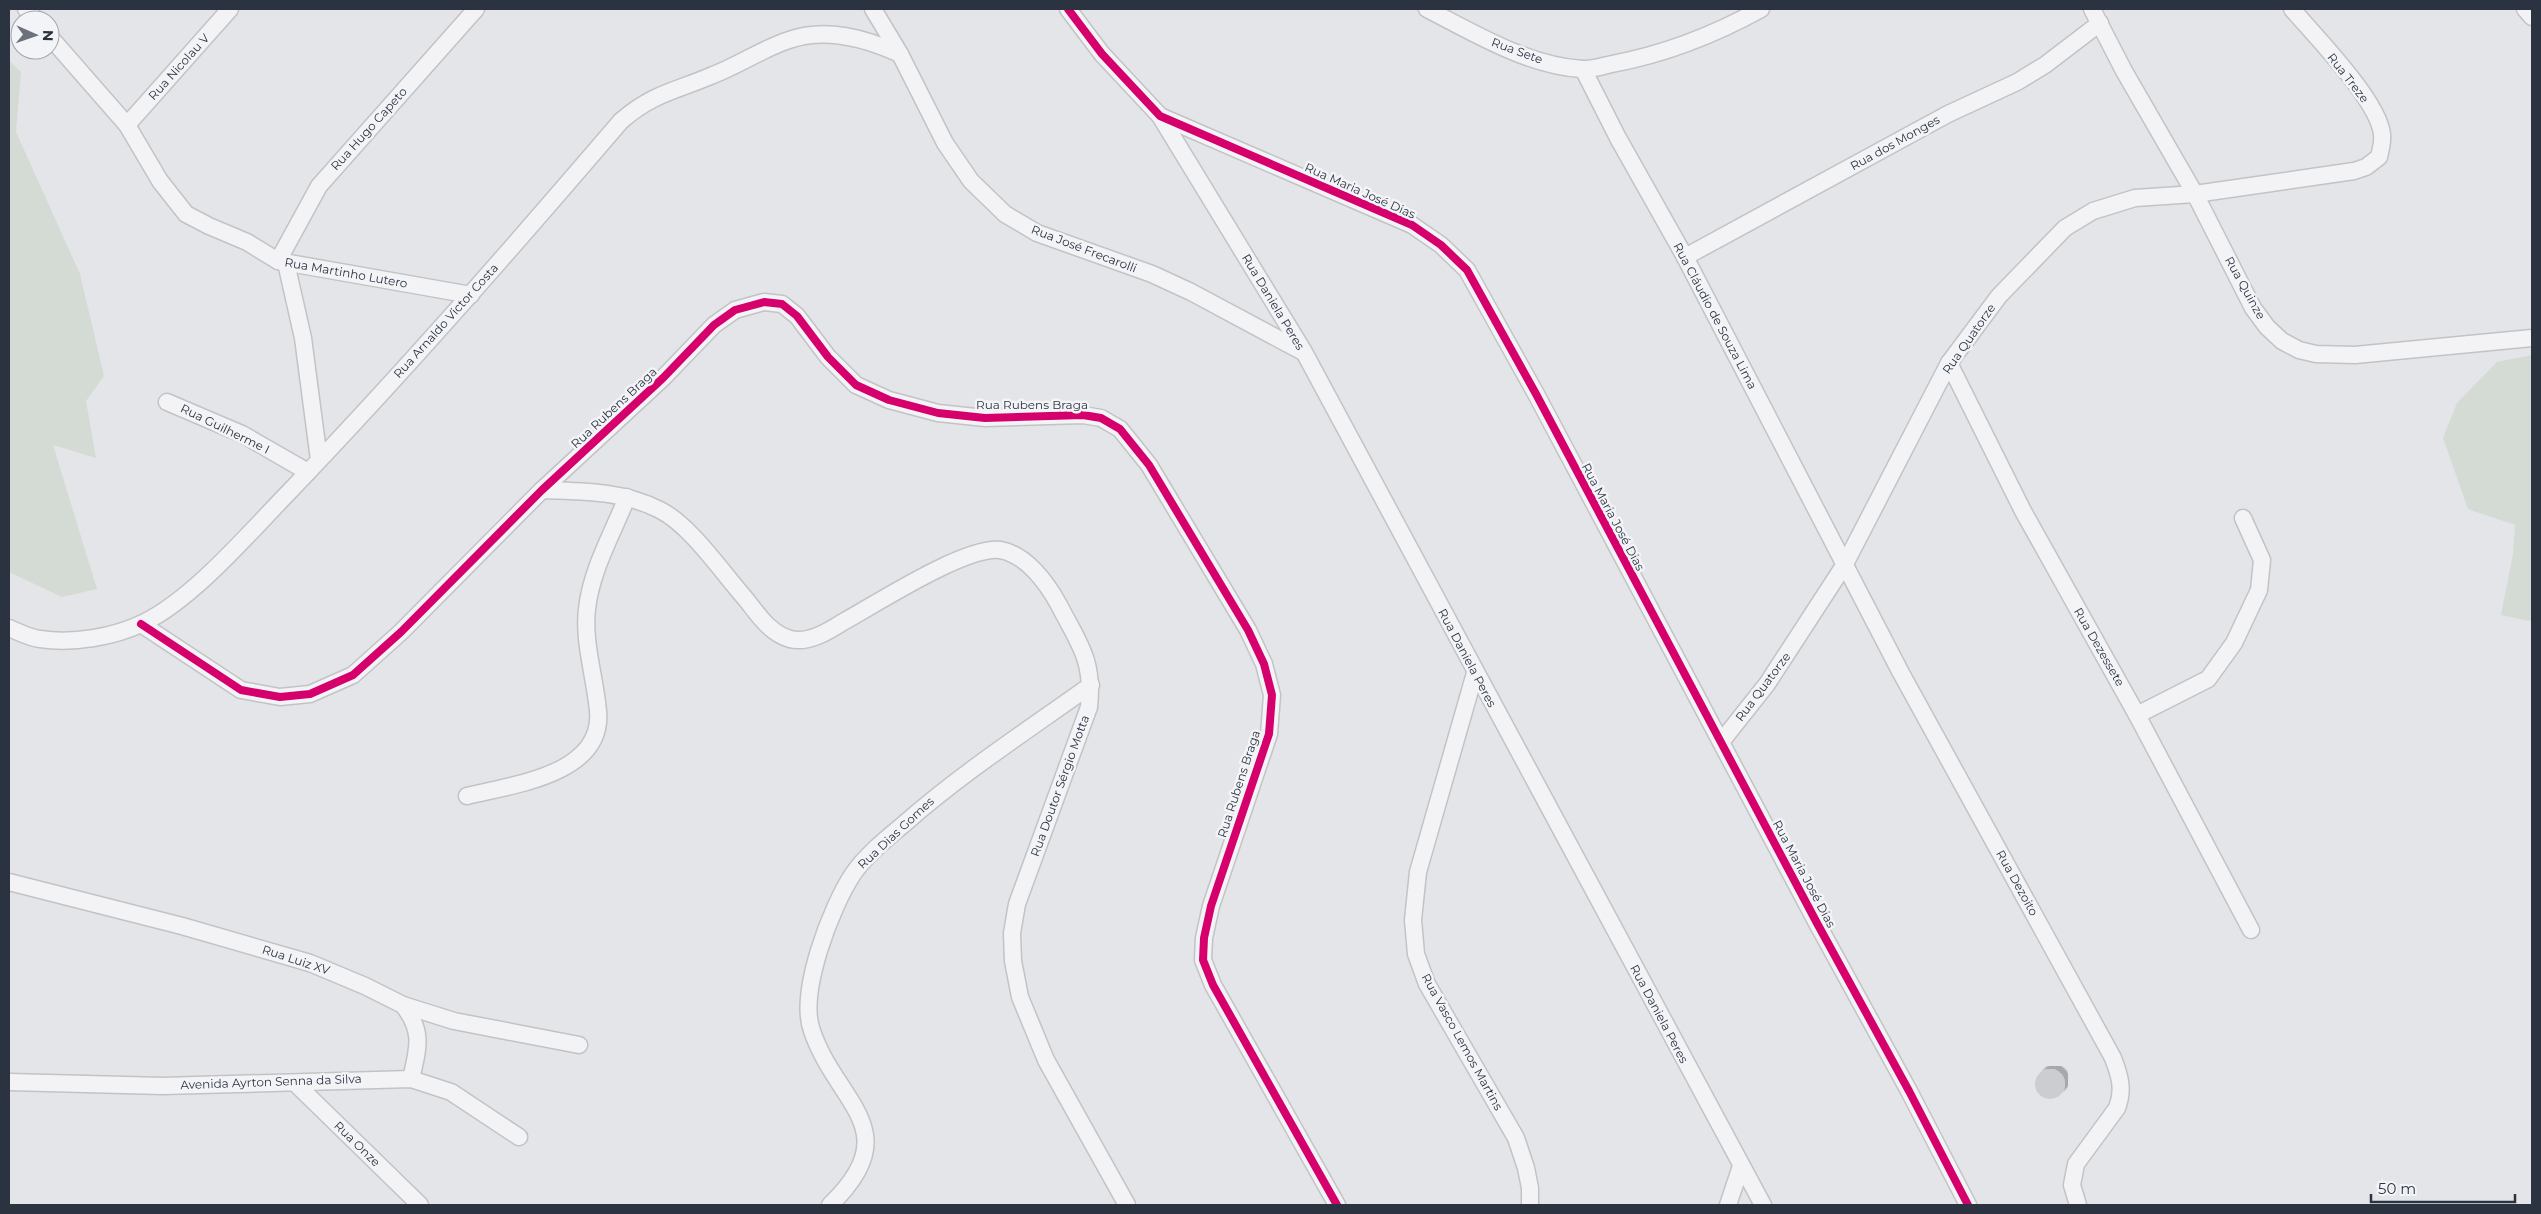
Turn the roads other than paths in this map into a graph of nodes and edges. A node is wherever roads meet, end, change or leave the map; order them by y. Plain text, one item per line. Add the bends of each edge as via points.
1 (230, 9) edge
2 (476, 9) edge
3 (873, 9) edge
4 (1068, 9) edge
5 (1427, 9) edge
6 (1761, 9) edge
7 (2092, 9) edge
8 (2292, 9) edge
9 (2525, 9) edge
10 (2532, 17) edge
11 (2100, 23) junction
12 (60, 48) edge
13 (900, 54) junction
14 (1583, 70) junction
15 (1160, 116) junction
16 (127, 125) junction
17 (2379, 157) joint
18 (2195, 194) junction
19 (1685, 257) junction
20 (282, 262) junction
21 (471, 295) junction
22 (2532, 338) edge
23 (1304, 352) junction
24 (1949, 364) junction
25 (167, 402) dead end
26 (314, 466) junction
27 (542, 490) junction
28 (627, 498) junction
29 (2243, 518) dead end
30 (1845, 564) junction
31 (142, 624) junction
32 (9, 628) edge
33 (1475, 673) junction
34 (1091, 685) junction
35 (2137, 715) junction
36 (1722, 742) junction
37 (467, 796) dead end
38 (9, 882) edge
39 (2251, 930) dead end
40 (403, 1006) junction
41 (579, 1045) dead end
42 (411, 1079) junction
43 (9, 1082) edge
44 (295, 1083) junction
45 (519, 1136) dead end
46 (1741, 1166) junction
47 (420, 1205) edge
48 (830, 1205) edge
49 (1126, 1205) edge
50 (1337, 1205) edge
51 (1530, 1205) edge
52 (1728, 1205) edge
53 (1763, 1205) edge
54 (1968, 1205) edge
55 (2078, 1205) edge

1 - 16 street, Rua Nicolau V
2 - 20 street, Rua Hugo Capeto via 318,186
3 - 13 street, Rua José Frecarolli
4 - 15 street, Rua Maria José Dias via 1102,54
5 - 14 street, Rua Sete via 1503,48
6 - 14 street via 1688,44 1638,59
7 - 11 street, Rua Quinze
8 - 17 street, Rua Treze via 2376,114 2382,135
9 - 10 street
11 - 18 street, Rua Quinze
11 - 19 street, Rua dos Monges via 2045,66 2017,82 1948,114
12 - 16 street, Rua Martinho Lutero
13 - 21 street, Rua Arnaldo Victor Costa via 852,36 818,34 790,39 722,72 640,104 621,121
13 - 23 street, Rua José Frecarolli via 945,143 971,181 1005,214 1036,233 1160,277
14 - 19 street, Rua Cláudio de Souza Lima
15 - 23 street, Rua Daniela Peres
15 - 36 street, Rua Maria José Dias via 1412,225 1441,245 1466,270
16 - 20 street, Rua Martinho Lutero via 160,181 186,214
17 - 18 street, Rua Quatorze via 2354,171
18 - 22 street, Rua Quinze via 2253,308 2267,327 2300,350 2316,354 2355,355
18 - 24 street, Rua Quatorze via 2135,198 2112,204 2065,228 1999,296
19 - 30 street, Rua Cláudio de Souza Lima
20 - 21 street, Rua Martinho Lutero
20 - 26 street via 303,338
21 - 26 street, Rua Arnaldo Victor Costa
23 - 33 street, Rua Daniela Peres
24 - 30 street, Rua Quatorze
24 - 35 street, Rua Dezessete via 2023,511
25 - 26 street, Rua Guilherme I
26 - 31 street, Rua Arnaldo Victor Costa via 170,608
27 - 28 street, Rua Doutor Sérgio Motta via 595,491
27 - 31 street, Rua Rubens Braga via 353,676 310,694 280,697 242,690
27 - 50 street, Rua Rubens Braga via 663,378 714,325 735,310 764,302 782,304 856,385 889,400 938,413 985,418 1083,415 1101,418 1120,429 1149,465 1248,630 1264,664 1272,695 1269,734 1211,906 1203,960 1213,985
28 - 34 street, Rua Doutor Sérgio Motta via 662,511 693,537 773,632 792,640 810,639 929,573 981,552 1000,550 1020,557 1051,589 1089,666
28 - 37 street via 594,576 587,609 587,634 598,714 593,738 577,760 553,774
29 - 35 street via 2262,560 2259,590 2234,643 2208,679
30 - 36 street, Rua Quatorze via 1773,676
30 - 55 street, Rua Dezoito via 2119,1074 2122,1087 2117,1108 2076,1164 2072,1185
31 - 32 street, Rua Arnaldo Victor Costa via 104,636 70,640 39,640
33 - 46 street, Rua Daniela Peres
33 - 51 street, Rua Vasco Lemos Martins via 1418,872 1412,920 1416,954 1427,984 1516,1138 1526,1168
34 - 48 street, Rua Dias Gomes via 926,804 853,873 836,905 812,971 808,1005 811,1030 825,1061 855,1105 864,1129 866,1151 859,1173
34 - 49 street, Rua Doutor Sérgio Motta via 1089,707 1017,904 1012,933 1013,962 1020,997 1046,1060
35 - 39 street, Rua Dezessete
36 - 54 street, Rua Maria José Dias
38 - 40 street, Rua Luiz XV via 310,963
40 - 41 street, Rua Luiz XV via 454,1020
40 - 42 street via 414,1020 418,1034
42 - 44 street, Avenida Ayrton Senna da Silva
42 - 45 street, Avenida Ayrton Senna da Silva via 451,1092
43 - 44 street, Avenida Ayrton Senna da Silva via 163,1086
44 - 47 street, Rua Onze
46 - 52 street
46 - 53 street, Rua Daniela Peres

